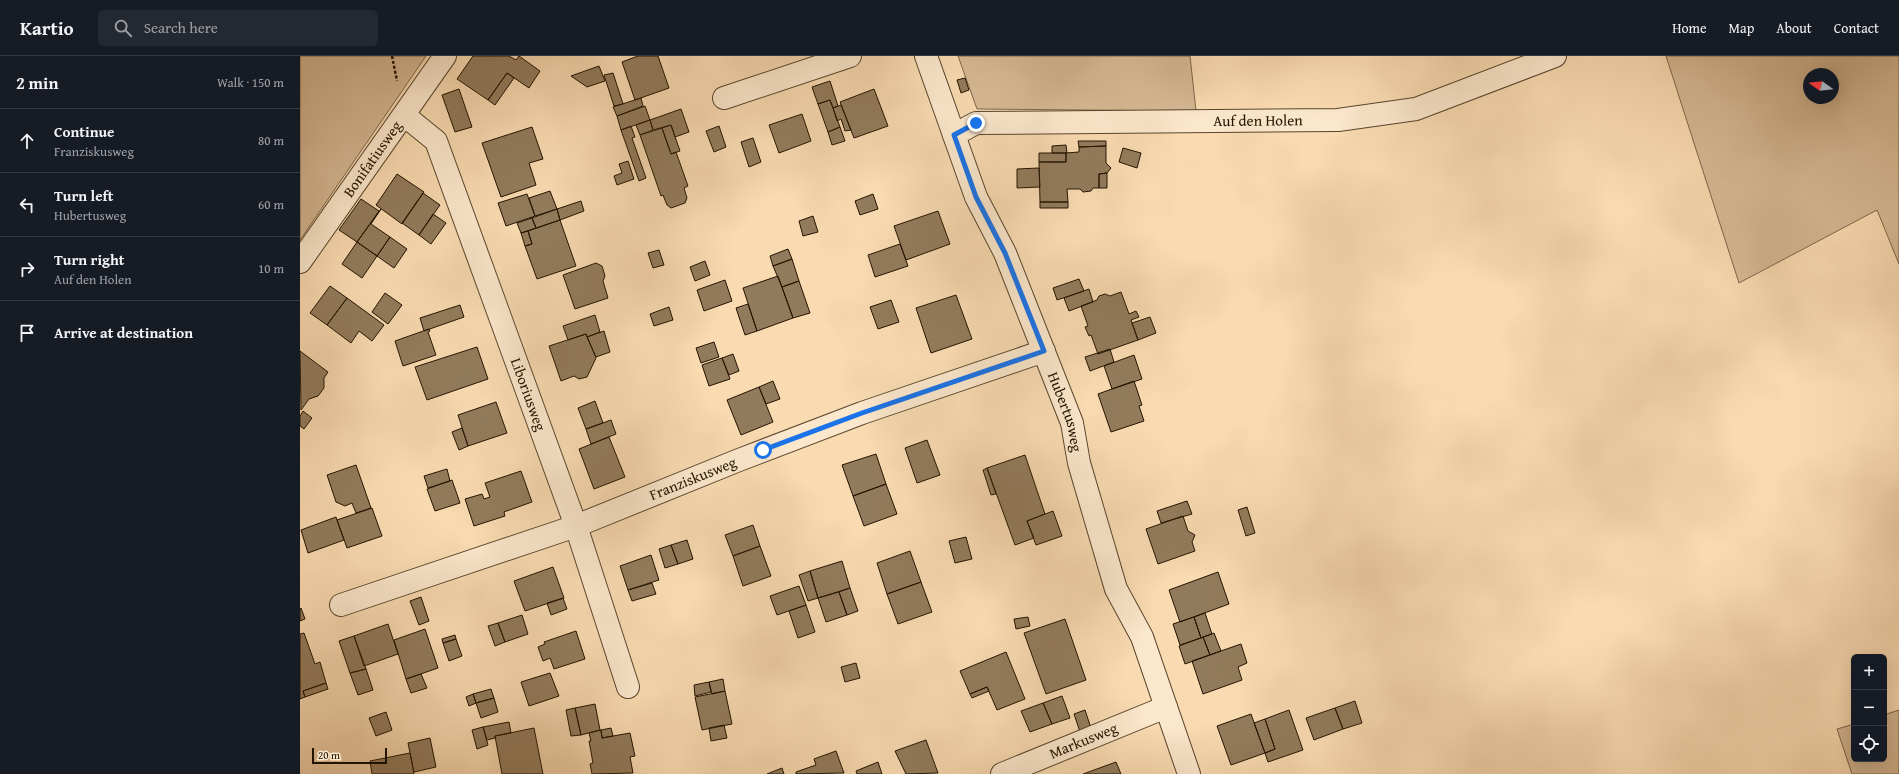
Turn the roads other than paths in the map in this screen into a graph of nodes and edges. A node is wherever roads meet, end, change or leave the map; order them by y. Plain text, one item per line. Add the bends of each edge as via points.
1 (445, 56) edge
2 (850, 56) edge
3 (926, 56) edge
4 (1554, 56) edge
5 (724, 98) dead end
6 (404, 115) junction
7 (954, 135) junction
8 (300, 262) edge
9 (1044, 351) junction
10 (576, 526) junction
11 (341, 605) dead end
12 (628, 688) dead end
13 (1166, 707) junction
14 (1002, 774) edge
15 (1189, 774) edge

1 - 6 street, Bonifatiusweg
2 - 5 street
3 - 7 street, Hubertusweg
4 - 7 street, Auf den Holen via 1416,109 1338,120 976,123
6 - 8 street, Bonifatiusweg
6 - 10 street, Liboriusweg via 436,141
7 - 9 street, Hubertusweg via 976,197 1005,253
9 - 10 street, Franziskusweg via 851,417
9 - 13 street, Hubertusweg via 1072,423 1079,463 1116,589 1142,637
10 - 11 street, Franziskusweg
10 - 12 street, Liboriusweg
13 - 14 street, Markusweg
13 - 15 street, Hubertusweg

